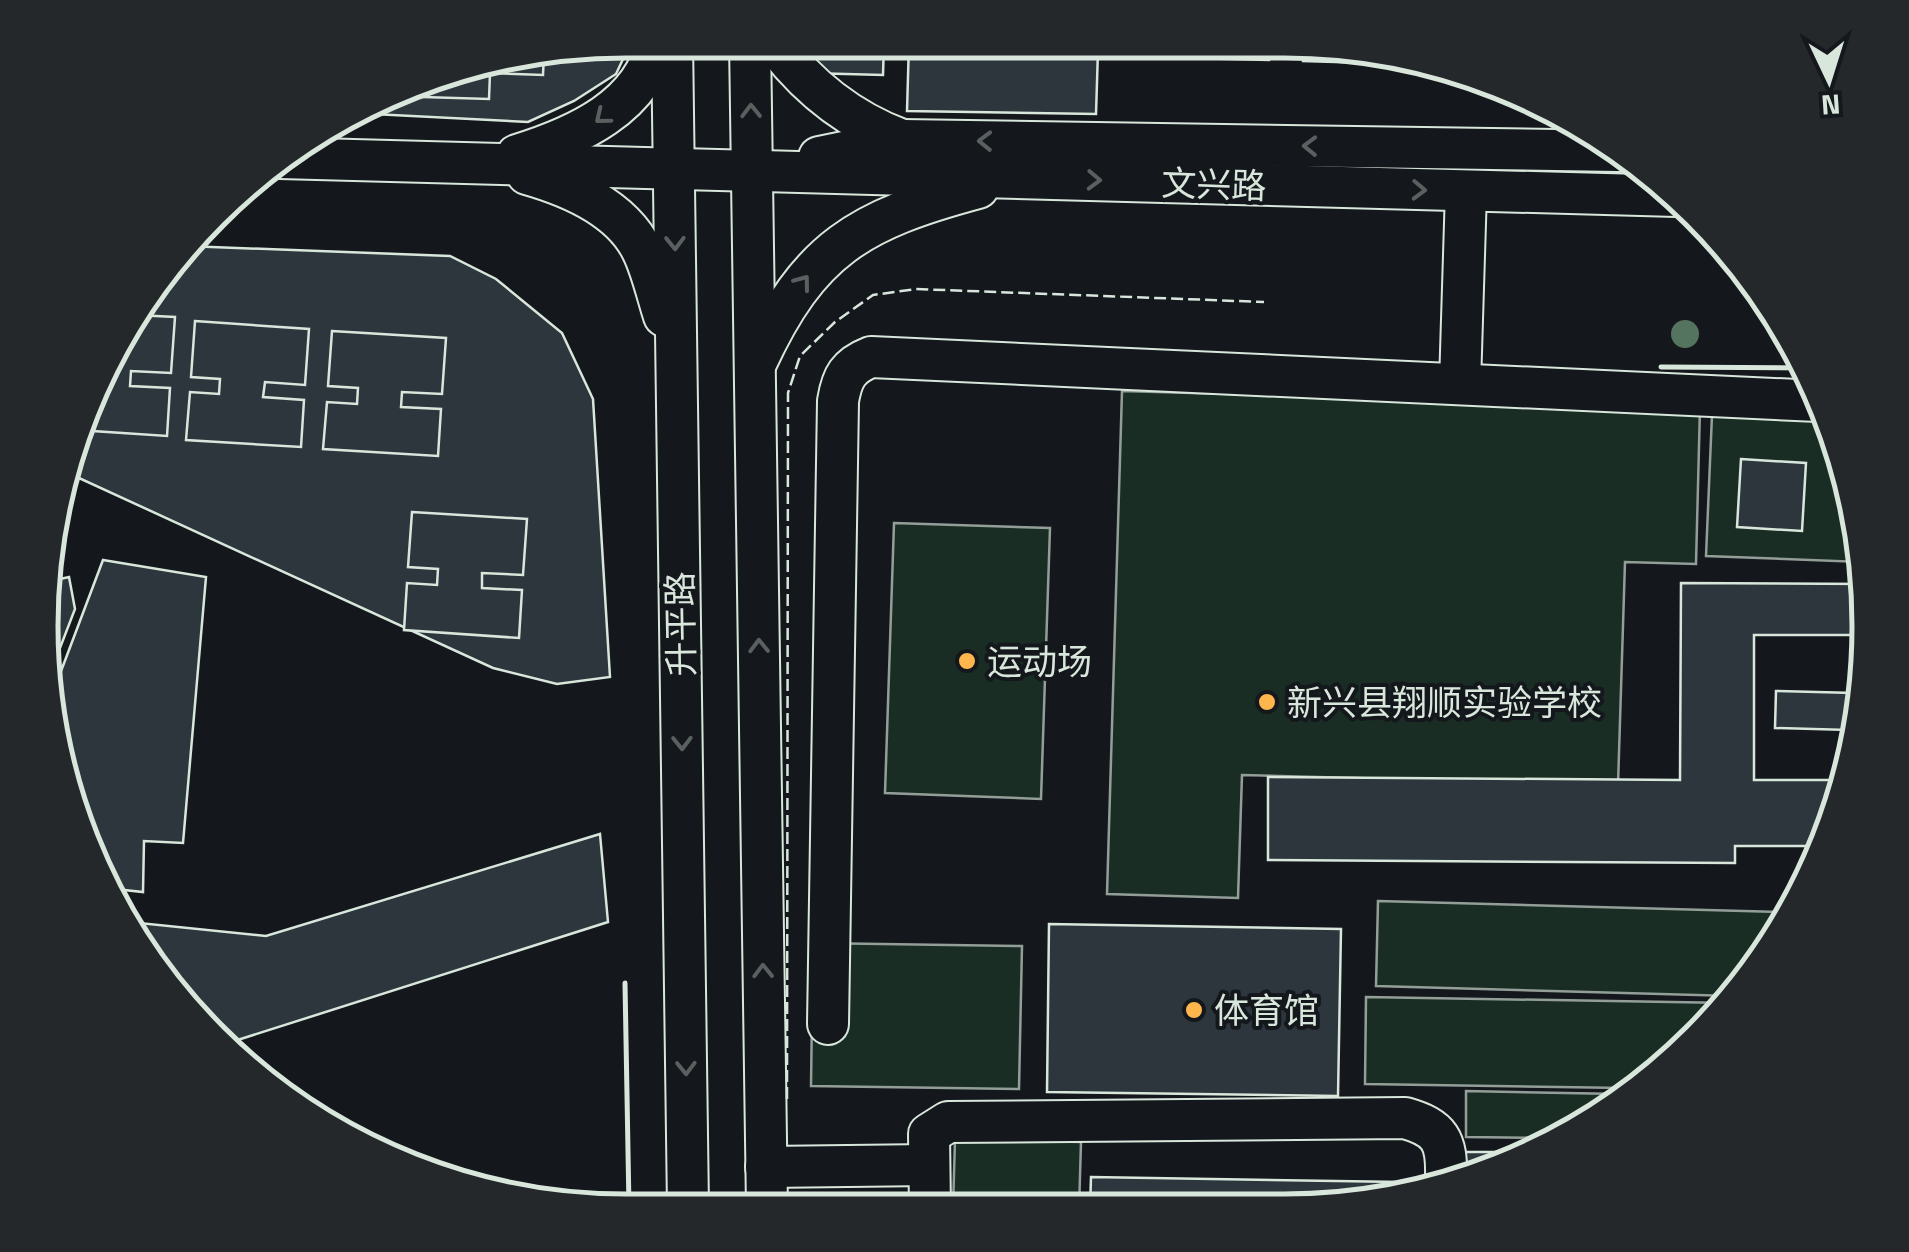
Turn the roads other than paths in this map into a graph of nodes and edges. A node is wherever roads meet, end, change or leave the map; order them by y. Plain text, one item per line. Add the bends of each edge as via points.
1 (651, 58) edge
2 (672, 58) edge
3 (750, 58) edge
4 (786, 58) edge
5 (902, 140) junction
6 (1595, 151) edge
7 (302, 159) edge
8 (490, 164) junction
9 (674, 168) junction
10 (752, 171) junction
11 (1014, 178) junction
12 (1466, 191) junction
13 (1654, 195) edge
14 (676, 350) junction
15 (755, 366) junction
16 (1460, 384) junction
17 (1805, 401) edge
18 (828, 1024) dead end
19 (929, 1165) junction
20 (766, 1167) junction
21 (1445, 1170) edge
22 (688, 1194) edge
23 (767, 1194) edge
24 (930, 1194) edge

1 -> 8 street via 600,122
2 - 9 street, 升平路
10 -> 3 street
4 - 5 street via 805,82 860,121
6 -> 5 street, 文兴路
5 - 10 street, 文兴路
7 - 8 street, 文兴路
8 - 9 street, 文兴路
8 - 14 street via 557,183 606,208 641,247
9 - 10 street, 文兴路
9 -> 14 street, 升平路
10 - 11 street, 文兴路
10 - 15 street
11 -> 12 street, 文兴路
15 -> 11 street via 822,258 871,224
12 - 13 street, 文兴路
12 - 16 street
14 -> 22 street, 升平路
20 -> 15 street
16 - 17 street
16 - 18 street via 871,357 856,363 842,378 838,401
19 - 20 street
19 - 21 street via 929,1134 948,1122 1405,1118 1430,1126 1442,1141
19 - 24 street
20 - 23 street

